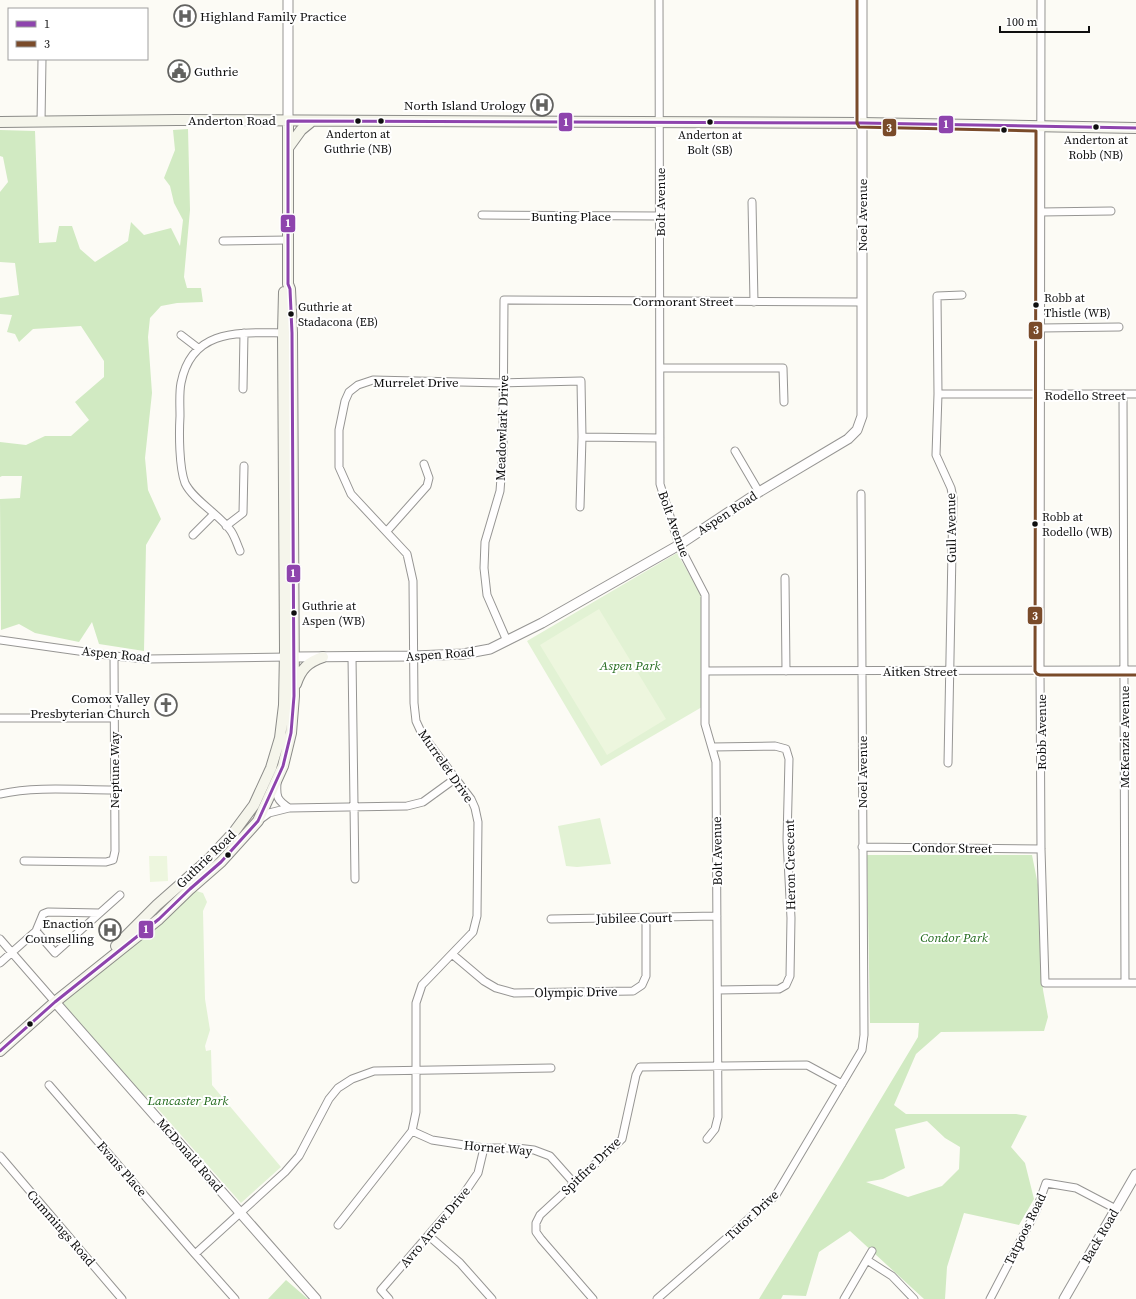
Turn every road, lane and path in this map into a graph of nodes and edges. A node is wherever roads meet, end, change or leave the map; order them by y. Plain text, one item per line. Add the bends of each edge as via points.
1 (288, 0) edge
2 (659, 0) edge
3 (862, 0) edge
4 (1041, 0) edge
5 (42, 60) edge
6 (288, 121) junction
7 (312, 121) junction
8 (0, 122) edge
9 (41, 122) junction
10 (660, 122) junction
11 (862, 123) junction
12 (1041, 126) junction
13 (1136, 128) edge
14 (288, 148) junction
15 (752, 202) dead end
16 (1111, 211) dead end
17 (1041, 212) junction
18 (482, 215) dead end
19 (660, 216) junction
20 (288, 240) junction
21 (223, 241) dead end
22 (962, 295) dead end
23 (660, 301) junction
24 (503, 302) joint
25 (754, 302) junction
26 (861, 302) junction
27 (1119, 327) dead end
28 (1041, 328) junction
29 (244, 333) junction
30 (288, 333) junction
31 (181, 335) dead end
32 (198, 348) junction
33 (660, 368) junction
34 (503, 383) junction
35 (244, 389) dead end
36 (938, 394) junction
37 (1136, 394) edge
38 (1041, 395) junction
39 (1123, 395) junction
40 (784, 402) dead end
41 (857, 430) joint
42 (582, 437) junction
43 (660, 438) junction
44 (734, 451) dead end
45 (424, 464) dead end
46 (244, 466) dead end
47 (759, 492) junction
48 (861, 494) dead end
49 (580, 507) dead end
50 (214, 514) junction
51 (226, 526) junction
52 (387, 531) junction
53 (193, 535) dead end
54 (679, 545) junction
55 (240, 551) dead end
56 (785, 578) dead end
57 (0, 640) edge
58 (507, 641) junction
59 (114, 656) junction
60 (414, 656) junction
61 (289, 657) junction
62 (323, 657) junction
63 (352, 657) junction
64 (861, 670) junction
65 (1040, 670) junction
66 (1123, 670) junction
67 (1136, 670) edge
68 (705, 671) junction
69 (786, 671) junction
70 (950, 671) junction
71 (294, 687) junction
72 (2, 718) edge
73 (114, 718) junction
74 (712, 747) junction
75 (948, 763) dead end
76 (277, 778) junction
77 (456, 778) junction
78 (114, 790) junction
79 (0, 794) edge
80 (354, 807) junction
81 (289, 808) junction
82 (258, 821) junction
83 (862, 847) junction
84 (1041, 849) junction
85 (24, 861) dead end
86 (355, 879) dead end
87 (120, 895) dead end
88 (99, 913) junction
89 (718, 916) junction
90 (646, 918) junction
91 (551, 919) dead end
92 (36, 931) junction
93 (0, 939) edge
94 (11, 953) junction
95 (452, 954) junction
96 (0, 963) edge
97 (86, 978) junction
98 (1125, 983) junction
99 (1136, 983) edge
100 (718, 990) junction
101 (55, 1002) junction
102 (862, 1050) joint
103 (0, 1051) edge
104 (718, 1066) junction
105 (551, 1068) dead end
106 (416, 1070) junction
107 (842, 1084) junction
108 (49, 1085) dead end
109 (412, 1131) junction
110 (707, 1139) dead end
111 (484, 1148) junction
112 (0, 1156) edge
113 (1136, 1174) edge
114 (574, 1183) junction
115 (1116, 1209) junction
116 (240, 1213) junction
117 (338, 1225) dead end
118 (429, 1236) junction
119 (872, 1251) dead end
120 (195, 1254) junction
121 (866, 1260) junction
122 (122, 1299) edge
123 (234, 1299) edge
124 (316, 1299) edge
125 (389, 1299) edge
126 (492, 1299) edge
127 (593, 1299) edge
128 (657, 1299) edge
129 (844, 1299) edge
130 (914, 1299) edge
131 (990, 1299) edge
132 (1064, 1299) edge

1 - 6 street, Guthrie Road
2 - 10 street, Bolt Avenue
3 - 11 street, Noel Avenue
4 - 12 street, Robb Avenue
5 - 9 street
6 - 7 main road, Anderton Road
6 - 9 main road, Anderton Road
6 - 14 main road, Guthrie Road
7 - 10 main road, Anderton Road
7 - 14 main road via 300,131
8 - 9 main road, Anderton Road
10 - 11 main road, Anderton Road
10 - 19 street, Bolt Avenue
11 - 12 main road, Anderton Road
11 - 26 street, Noel Avenue
12 - 13 main road, Anderton Road
12 - 17 street, Robb Avenue
14 - 20 main road, Guthrie Road
15 - 25 street
16 - 17 street
17 - 28 street, Robb Avenue
18 - 19 street, Bunting Place
19 - 23 street, Bolt Avenue
20 - 21 street
20 - 30 main road, Guthrie Road
22 - 36 street, Gull Avenue via 938,296
23 - 24 street, Cormorant Street
23 - 25 street, Cormorant Street
23 - 33 street, Bolt Avenue
24 - 34 street, Meadowlark Drive
25 - 26 street, Cormorant Street
26 - 41 street, Noel Avenue via 862,416
27 - 28 street
28 - 38 street, Robb Avenue
29 - 30 street
29 - 32 street via 225,335
29 - 35 street
30 - 61 main road, Guthrie Road
31 - 32 street
32 - 50 street via 187,364 181,383 182,467 185,483
33 - 40 street via 783,368
33 - 43 street, Bolt Avenue
34 - 42 street, Murrelet Drive via 581,381
34 - 52 street, Murrelet Drive via 373,380 358,385 350,392 342,411 339,430 339,467 351,494
34 - 58 street, Meadowlark Drive via 500,492 485,542 484,568 487,595
36 - 38 street, Rodello Street
36 - 70 street, Gull Avenue via 936,455 953,498
37 - 39 street, Rodello Street
38 - 39 street, Rodello Street
38 - 65 street, Robb Avenue
39 - 66 street, McKenzie Avenue
41 - 47 street, Aspen Road via 848,439
42 - 43 street
42 - 49 street
43 - 54 street, Bolt Avenue via 660,484
44 - 47 street
45 - 52 street via 428,478 427,486
46 - 51 street via 243,513
47 - 54 street, Aspen Road
48 - 64 street, Noel Avenue
50 - 51 street
50 - 53 street
51 - 55 street
52 - 60 street, Murrelet Drive via 407,554 414,581
54 - 58 street, Aspen Road
54 - 68 street, Bolt Avenue via 705,595
56 - 69 street
57 - 59 street, Aspen Road
58 - 60 street, Aspen Road via 490,649 463,654
59 - 61 street, Aspen Road via 147,659
59 - 73 street, Neptune Way
60 - 63 street, Aspen Road
60 - 77 street, Murrelet Drive via 416,721 422,734
61 - 62 street, Aspen Road
61 - 71 main road, Guthrie Road
61 - 97 main road, Guthrie Road via 280,738 271,768 254,805 208,860 157,905
62 - 63 street, Aspen Road
62 - 71 main road via 303,668
63 - 80 street
64 - 69 street, Aitken Street
64 - 70 street, Aitken Street
64 - 83 street, Noel Avenue
65 - 66 street, Aitken Street
65 - 70 street, Aitken Street
65 - 84 street, Robb Avenue
66 - 67 street, Aitken Street
66 - 98 street, McKenzie Avenue
68 - 69 street, Aitken Street
68 - 74 street, Bolt Avenue via 705,724
70 - 75 street, Gull Avenue
71 - 76 main road, Guthrie Road via 291,733 283,766
72 - 73 street
73 - 78 street, Neptune Way
74 - 89 street, Bolt Avenue via 716,762
74 - 100 street, Heron Crescent via 775,746 786,749 789,759 787,840 790,976 786,984 779,989
76 - 81 street via 278,798
76 - 82 main road, Guthrie Road
77 - 80 street via 423,802 407,806
77 - 95 street, Murrelet Drive via 471,799 478,822 478,885 477,916 472,932
78 - 79 street via 30,790
78 - 85 street, Neptune Way via 113,860
80 - 81 street
80 - 86 street
81 - 82 street via 269,813
82 - 97 main road, Guthrie Road via 221,862 159,920
83 - 84 street, Condor Street
83 - 102 street, Noel Avenue
84 - 98 street, Robb Avenue via 1045,983
87 - 88 street
88 - 92 street via 48,912 40,918
88 - 92 street via 55,953
89 - 90 street, Jubilee Court
89 - 100 street, Bolt Avenue
90 - 91 street, Jubilee Court
90 - 95 street, Olympic Drive via 646,976 642,985 633,991 514,993 496,988 484,981
92 - 94 street
93 - 94 street, McDonald Road
94 - 96 street
94 - 101 street, McDonald Road
95 - 106 street, Murrelet Drive via 422,985 416,1003
97 - 101 main road, Guthrie Road
98 - 99 street
100 - 104 street, Bolt Avenue
101 - 103 main road, Guthrie Road
101 - 116 street, McDonald Road
102 - 107 street, Tutor Drive
104 - 107 street, Spitfire Drive via 807,1065
104 - 110 street, Bolt Avenue via 718,1117 715,1129
104 - 114 street, Spitfire Drive via 640,1067 622,1139
105 - 106 street
106 - 109 street, Murrelet Drive via 416,1112
106 - 116 street via 374,1071 352,1079 338,1088 329,1099 299,1156
107 - 128 street, Tutor Drive via 776,1195
108 - 120 street, Evans Place
109 - 111 street, Hornet Way via 432,1140
109 - 117 street
111 - 114 street, Hornet Way via 534,1150 550,1156
111 - 118 street, Avro Arrow Drive via 478,1173
112 - 122 street, Cummings Road
113 - 115 street, Back Road
114 - 127 street, Spitfire Drive via 540,1215 536,1222 536,1232
115 - 131 street, Tatpoos Road via 1076,1188 1046,1183 1036,1212
115 - 132 street, Back Road
116 - 120 street
116 - 124 street, McDonald Road
118 - 125 street, Avro Arrow Drive via 381,1290
118 - 126 street via 460,1263
119 - 121 street
120 - 123 street, Evans Place
121 - 129 street
121 - 130 street via 892,1276

